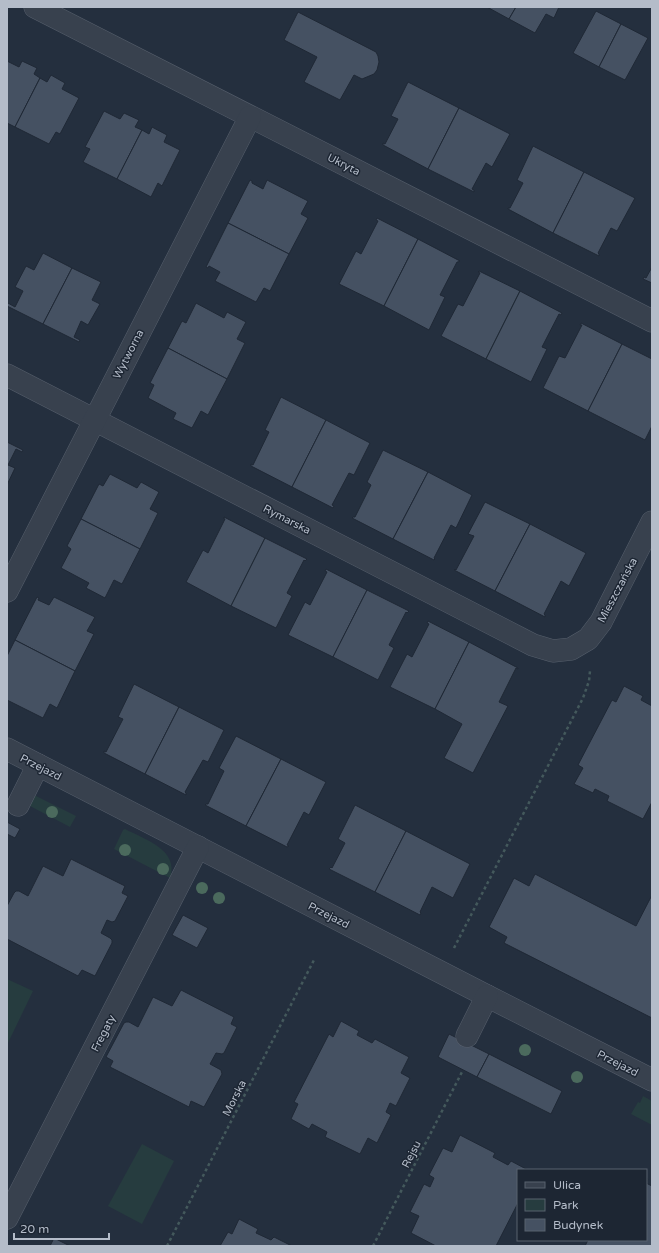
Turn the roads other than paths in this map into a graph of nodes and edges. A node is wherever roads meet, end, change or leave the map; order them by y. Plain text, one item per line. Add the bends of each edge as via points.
1 (35, 7) edge
2 (250, 117) junction
3 (652, 322) edge
4 (7, 375) edge
5 (94, 420) junction
6 (652, 522) edge
7 (7, 591) edge
8 (577, 646) joint
9 (7, 749) edge
10 (38, 765) junction
11 (18, 805) dead end
12 (198, 847) junction
13 (487, 996) junction
14 (467, 1036) dead end
15 (652, 1080) edge
16 (7, 1218) edge

1 - 2 street, Ukryta
2 - 3 street, Ukryta
2 - 5 street, Wytworna
4 - 5 street, Rymarska
5 - 7 street, Wytworna
5 - 8 street, Rymarska via 533,645 553,651
6 - 8 street, Mieszczańska via 601,622 588,639
9 - 10 street, Przejazd
10 - 11 street
10 - 12 street, Przejazd
12 - 13 street, Przejazd
12 - 16 street, Fregaty
13 - 14 street
13 - 15 street, Przejazd

